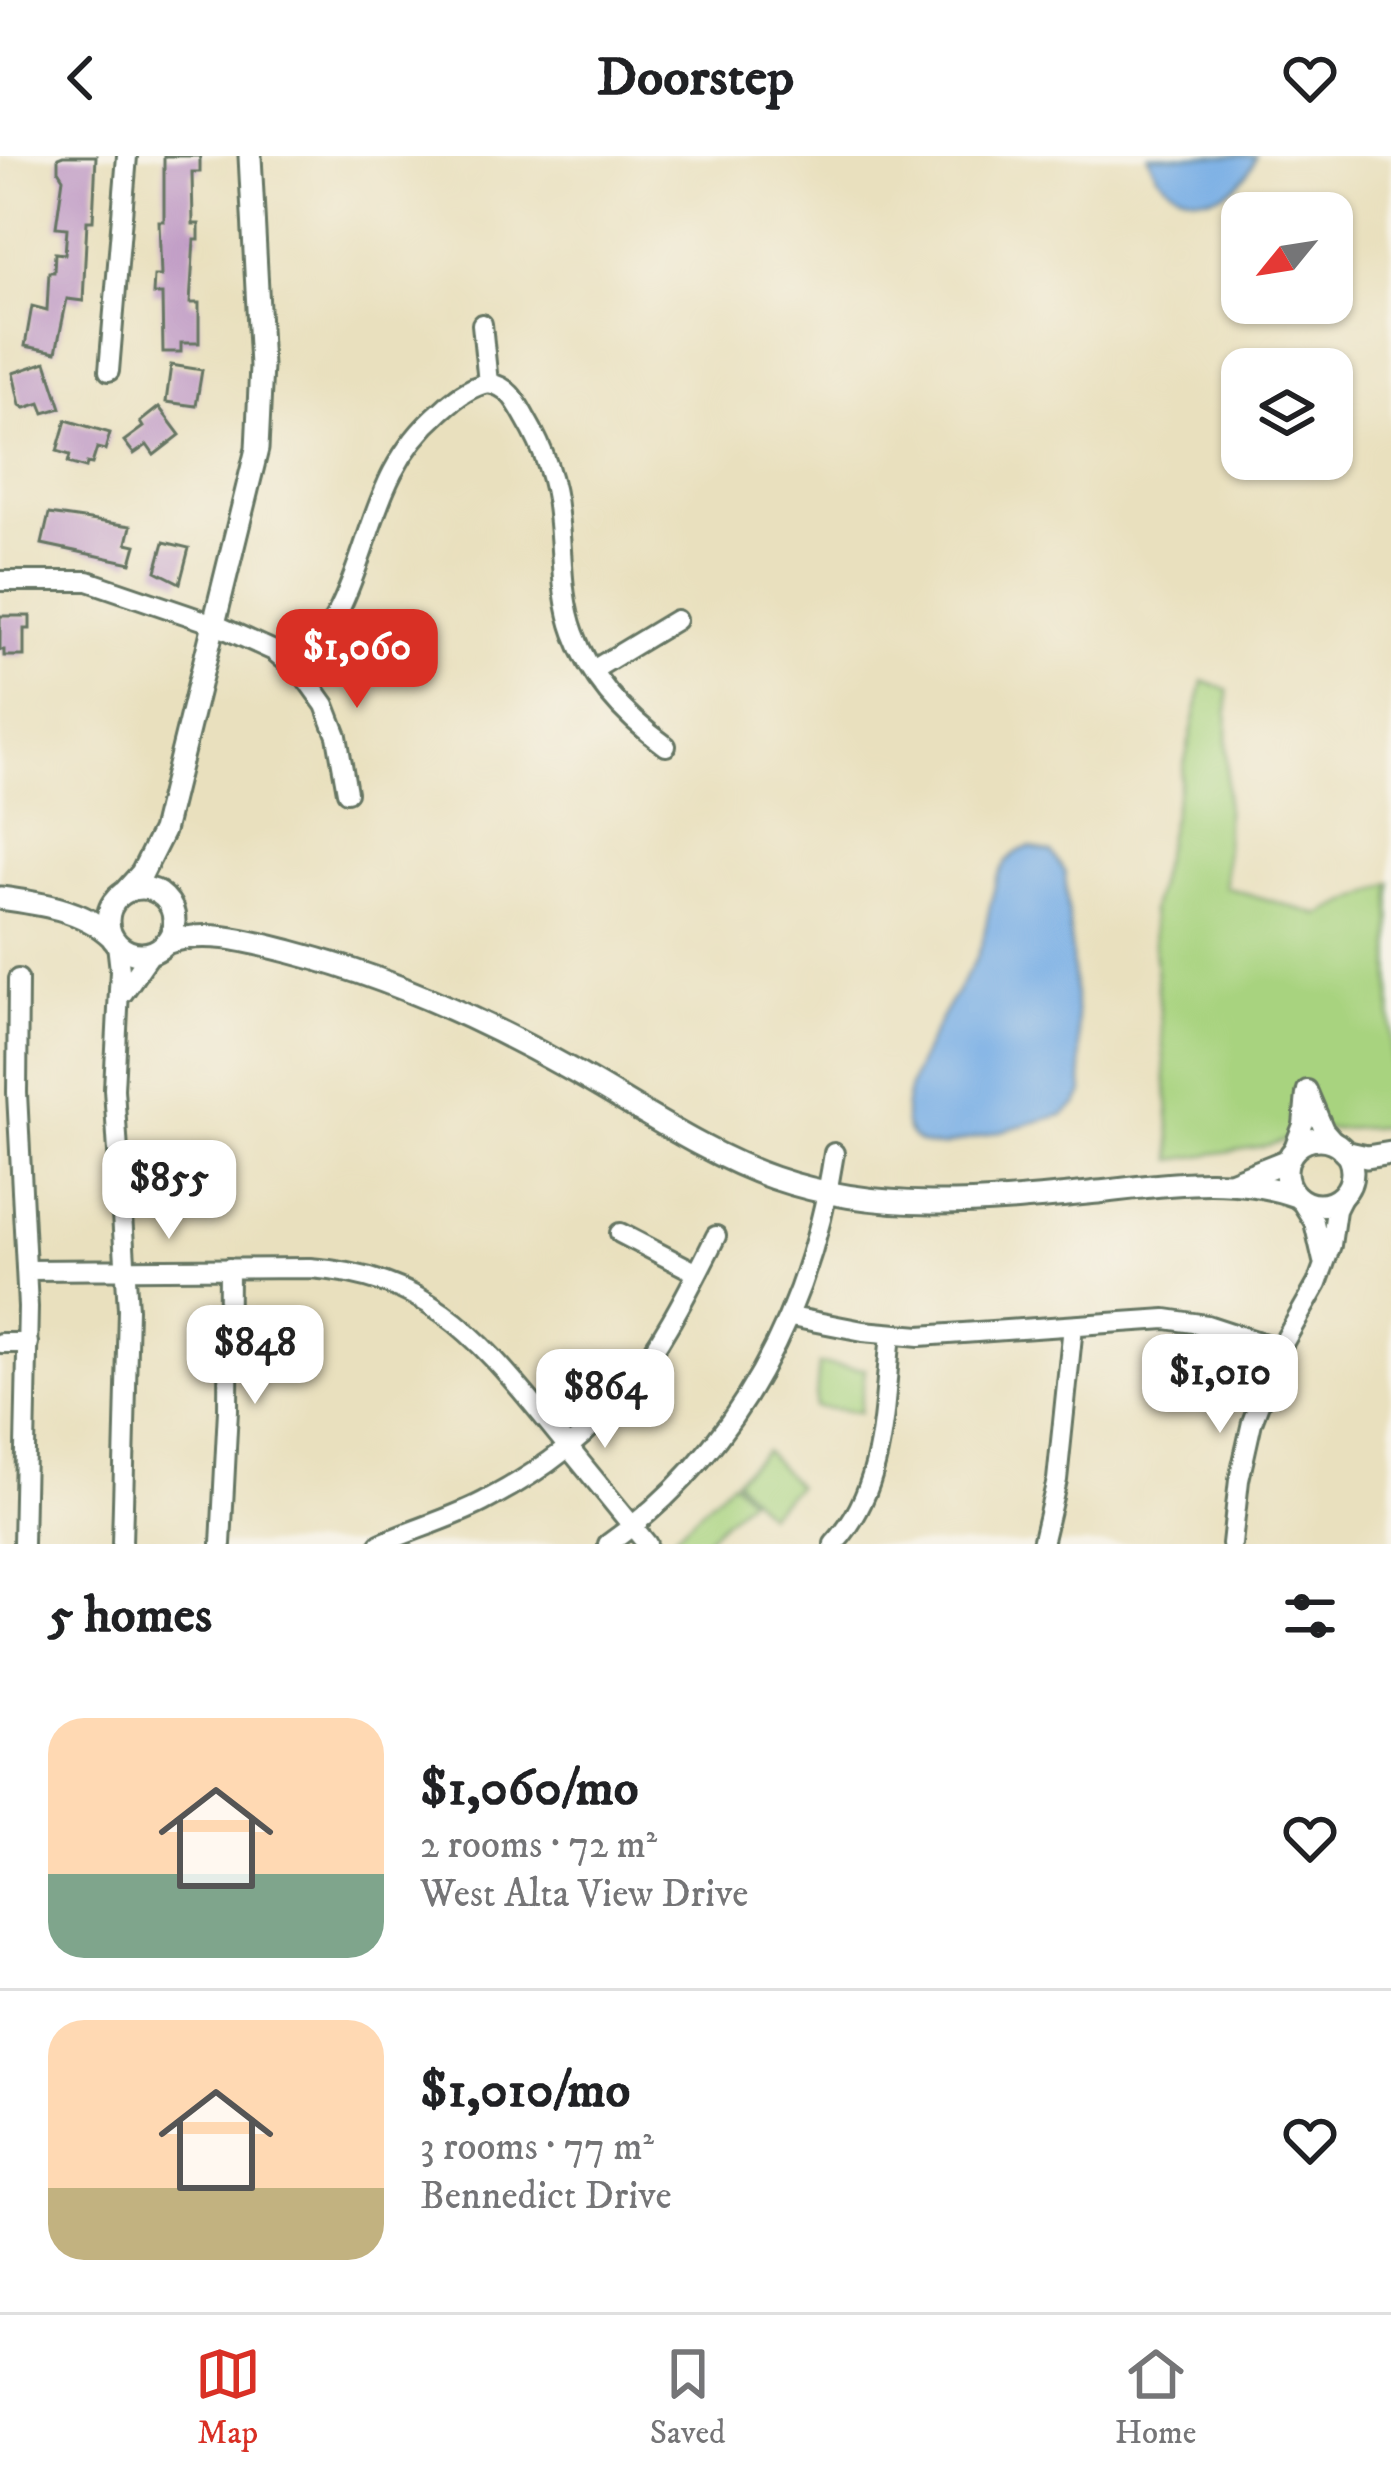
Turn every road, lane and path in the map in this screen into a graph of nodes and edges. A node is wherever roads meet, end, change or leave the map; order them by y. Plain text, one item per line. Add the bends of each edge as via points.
1 (127, 156) edge
2 (250, 156) edge
3 (482, 324) dead end
4 (109, 371) dead end
5 (488, 383) junction
6 (0, 581) edge
7 (676, 620) dead end
8 (214, 624) junction
9 (296, 668) junction
10 (592, 670) junction
11 (666, 746) dead end
12 (347, 792) dead end
13 (163, 831) junction
14 (121, 895) junction
15 (0, 898) edge
16 (168, 904) junction
17 (51, 906) junction
18 (231, 939) junction
19 (114, 940) junction
20 (158, 948) junction
21 (18, 980) dead end
22 (118, 1009) junction
23 (9, 1018) edge
24 (1341, 1149) junction
25 (834, 1153) dead end
26 (1391, 1153) edge
27 (1290, 1156) junction
28 (1391, 1164) edge
29 (0, 1170) edge
30 (21, 1170) junction
31 (1230, 1183) junction
32 (1347, 1188) junction
33 (828, 1193) junction
34 (1297, 1197) junction
35 (620, 1233) dead end
36 (716, 1236) dead end
37 (1323, 1265) junction
38 (229, 1268) junction
39 (127, 1269) junction
40 (27, 1270) junction
41 (697, 1274) junction
42 (790, 1317) junction
43 (1073, 1326) junction
44 (892, 1334) junction
45 (0, 1343) edge
46 (28, 1343) junction
47 (1280, 1349) junction
48 (568, 1447) junction
49 (0, 1519) edge
50 (23, 1520) junction
51 (633, 1526) junction
52 (22, 1544) edge
53 (122, 1544) edge
54 (221, 1544) edge
55 (380, 1544) edge
56 (608, 1544) edge
57 (647, 1544) edge
58 (835, 1544) edge
59 (1042, 1544) edge
60 (1232, 1544) edge

1 - 4 street
2 - 8 street via 260,419
3 - 5 street
5 - 9 street via 446,407 396,461 344,600
5 - 10 street via 513,396 544,456 556,494 569,620
6 - 8 street via 88,581
7 - 10 street
8 - 9 street
8 - 13 street
9 - 12 street via 332,720
10 - 11 street via 630,718
13 - 14 street
13 - 16 street via 159,875
14 - 16 street via 148,889
14 - 17 street via 97,905
14 - 19 street via 108,921
15 - 17 street
16 - 18 street via 188,922
16 - 20 street via 173,931
17 - 19 street
18 - 20 street
18 - 33 street via 425,997 722,1157
19 - 20 street via 129,952
19 - 22 street
20 - 22 street via 130,978
21 - 23 street
22 - 39 street via 114,1089
23 - 30 street
24 - 26 street
24 - 27 street via 1314,1140
24 - 27 street via 1307,1090
24 - 32 street via 1351,1168
25 - 33 street
27 - 31 street
27 - 34 street via 1288,1183
28 - 32 street
29 - 30 street
30 - 40 street
31 - 33 street via 958,1205
31 - 34 street
32 - 34 street via 1323,1205
32 - 37 street
33 - 42 street
34 - 37 street via 1318,1232
35 - 41 street
36 - 41 street
37 - 47 street
38 - 39 street
38 - 48 street via 331,1269 415,1294 489,1350
38 - 54 street
39 - 40 street
39 - 53 street
40 - 46 street
41 - 48 street via 639,1375
42 - 44 street
42 - 51 street via 727,1425
43 - 44 street
43 - 47 street via 1186,1321
43 - 59 street
44 - 58 street via 872,1482
45 - 46 street
46 - 50 street
47 - 60 street via 1244,1451
48 - 51 street
48 - 55 street via 485,1501
49 - 50 street
50 - 52 street
51 - 56 street
51 - 57 street

